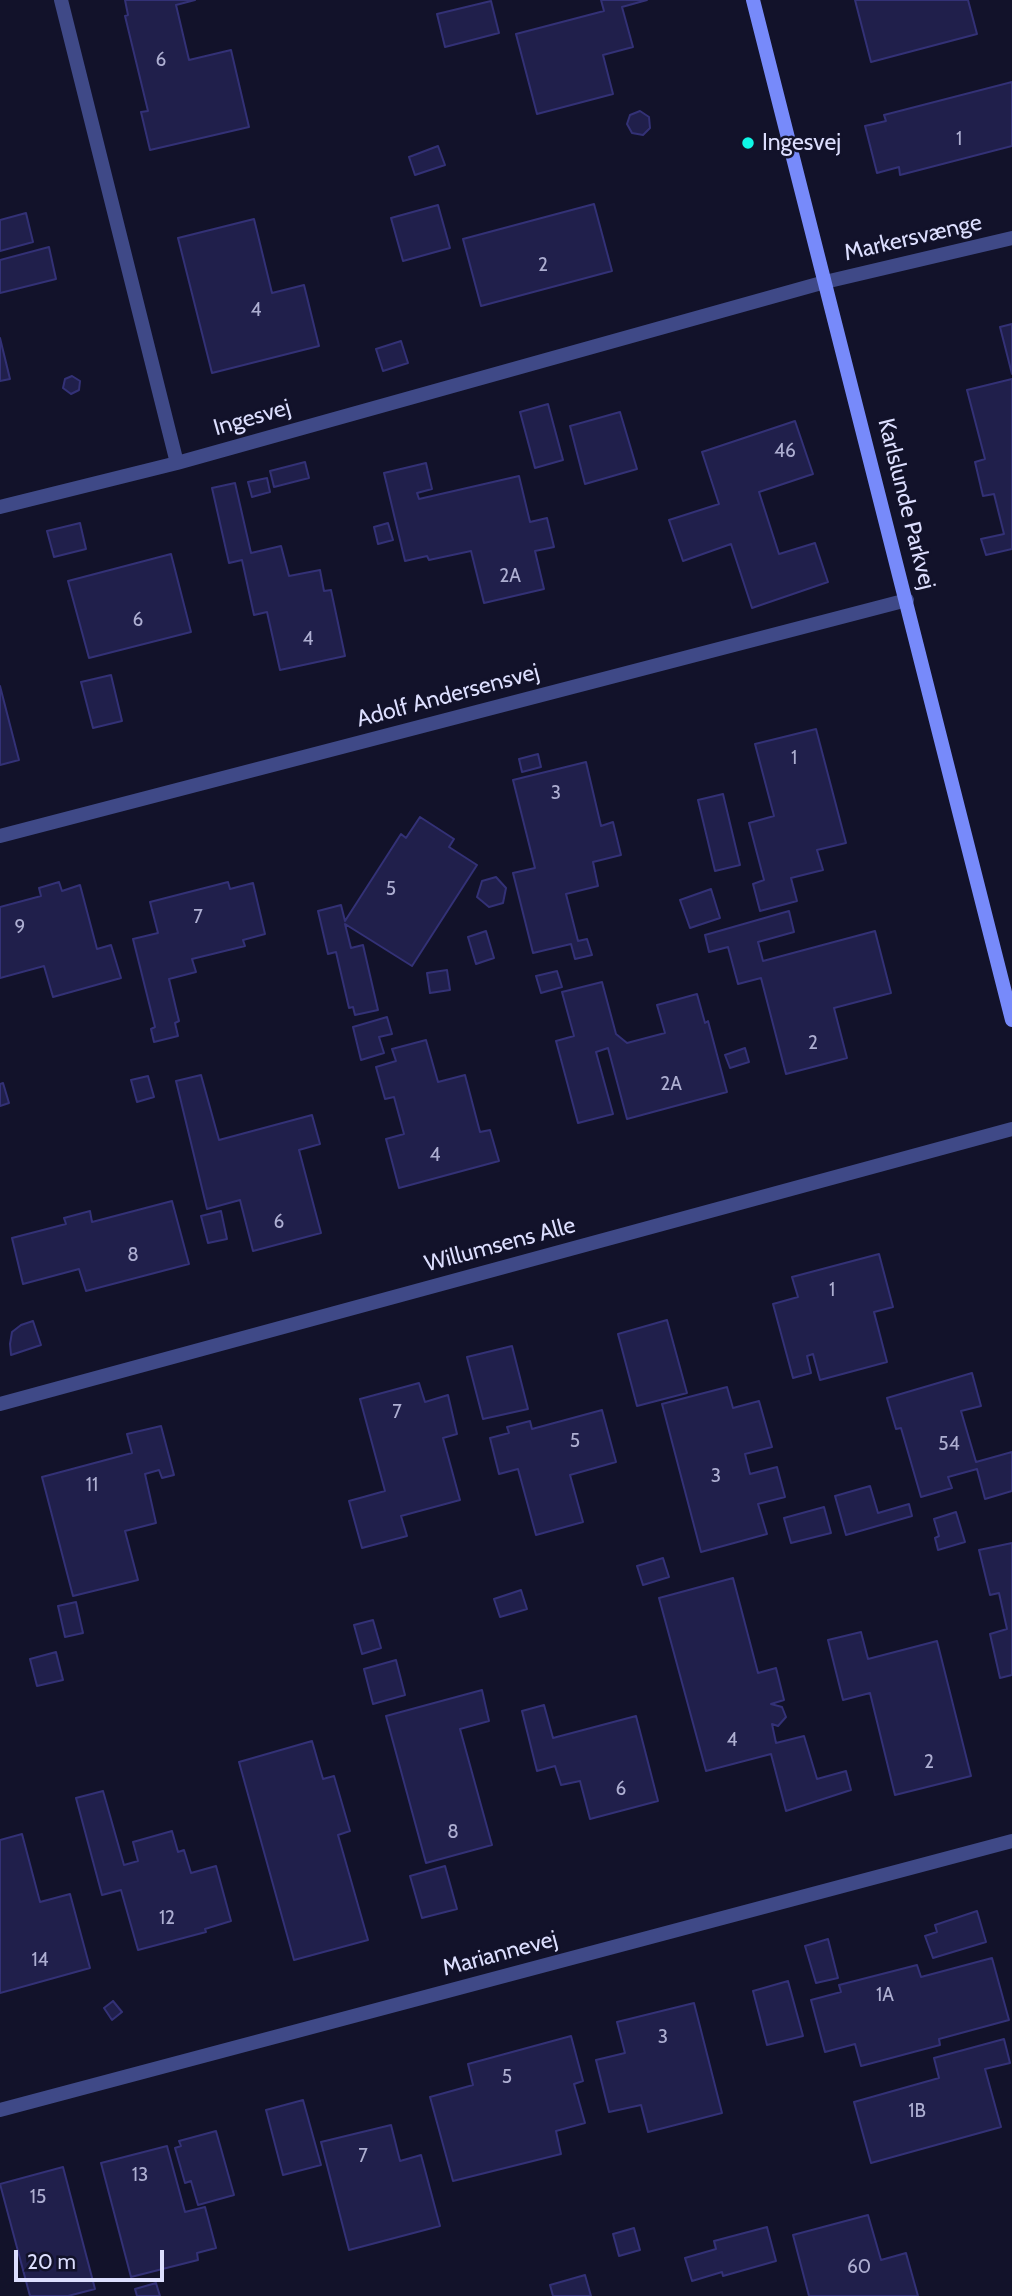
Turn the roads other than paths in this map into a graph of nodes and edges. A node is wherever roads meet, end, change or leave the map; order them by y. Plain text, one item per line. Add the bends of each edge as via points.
1 (61, 0) edge
2 (753, 0) edge
3 (1012, 238) edge
4 (825, 282) junction
5 (177, 463) junction
6 (0, 507) edge
7 (907, 600) junction
8 (0, 836) edge
9 (1012, 1020) edge
10 (1012, 1129) edge
11 (0, 1404) edge
12 (1012, 1841) edge
13 (0, 2110) edge

1 - 5 street
2 - 4 street, Karlslunde Parkvej
3 - 4 street, Markersvænge
4 - 5 street, Ingesvej
4 - 7 street, Karlslunde Parkvej
5 - 6 street, Ingesvej
7 - 8 street, Adolf Andersensvej
7 - 9 street, Karlslunde Parkvej
10 - 11 street, Willumsens Alle
12 - 13 street, Mariannevej

